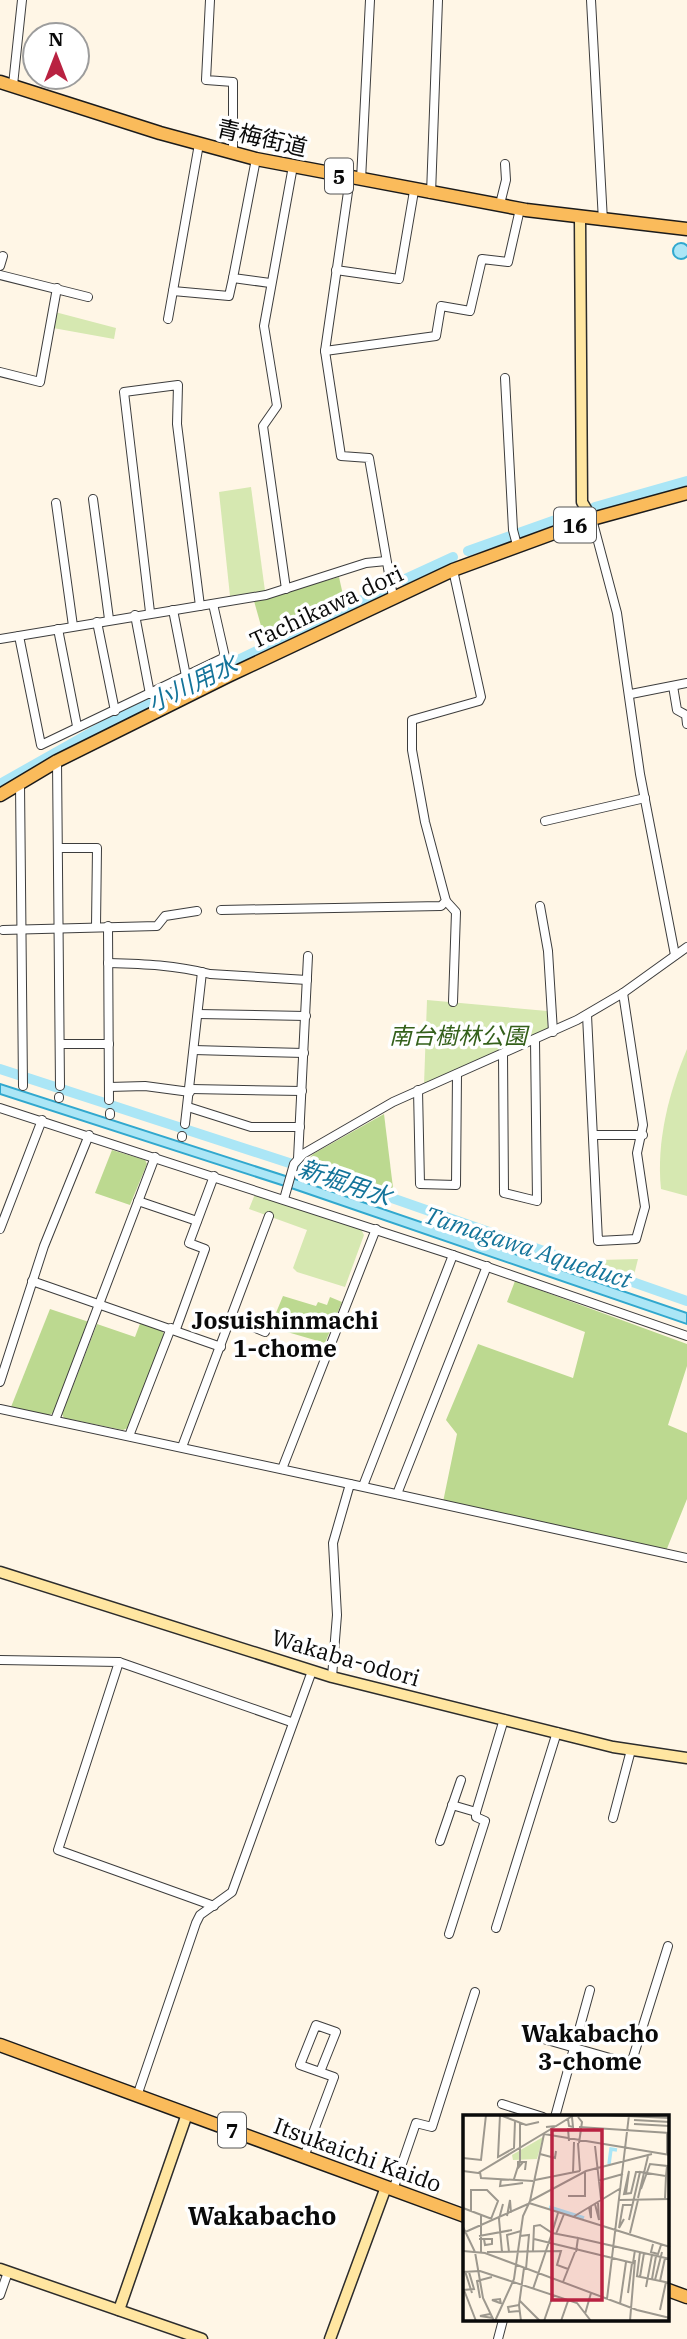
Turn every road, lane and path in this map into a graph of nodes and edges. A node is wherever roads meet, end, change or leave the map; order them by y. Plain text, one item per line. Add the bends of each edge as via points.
1 (22, 0) edge
2 (210, 0) edge
3 (370, 0) edge
4 (438, 0) edge
5 (591, 0) edge
6 (6, 84) edge
7 (199, 144) junction
8 (233, 153) junction
9 (256, 159) junction
10 (505, 164) dead end
11 (293, 166) junction
12 (355, 179) junction
13 (414, 191) junction
14 (431, 194) junction
15 (500, 204) junction
16 (520, 209) junction
17 (580, 219) junction
18 (603, 222) junction
19 (687, 229) edge
20 (3, 256) dead end
21 (0, 267) edge
22 (336, 270) junction
23 (0, 275) edge
24 (233, 278) junction
25 (270, 283) junction
26 (57, 288) junction
27 (173, 291) junction
28 (88, 297) dead end
29 (169, 319) dead end
30 (325, 352) junction
31 (0, 372) edge
32 (505, 378) dead end
33 (687, 493) edge
34 (93, 499) dead end
35 (56, 503) dead end
36 (592, 519) junction
37 (515, 537) junction
38 (386, 561) junction
39 (453, 569) junction
40 (285, 589) junction
41 (393, 597) junction
42 (213, 604) junction
43 (200, 606) junction
44 (173, 610) junction
45 (150, 612) junction
46 (135, 615) junction
47 (109, 619) junction
48 (97, 622) junction
49 (73, 626) junction
50 (58, 629) junction
51 (19, 636) junction
52 (0, 637) edge
53 (186, 676) junction
54 (687, 683) edge
55 (673, 686) junction
56 (150, 694) junction
57 (631, 694) junction
58 (115, 711) junction
59 (687, 724) edge
60 (77, 726) junction
61 (57, 761) junction
62 (20, 784) junction
63 (0, 795) edge
64 (645, 798) junction
65 (545, 821) dead end
66 (60, 848) junction
67 (446, 901) junction
68 (540, 906) dead end
69 (221, 910) dead end
70 (197, 911) dead end
71 (96, 926) junction
72 (108, 926) junction
73 (61, 928) junction
74 (20, 929) junction
75 (3, 930) dead end
76 (687, 947) edge
77 (676, 954) junction
78 (308, 956) dead end
79 (108, 963) junction
80 (202, 972) junction
81 (307, 981) junction
82 (623, 993) junction
83 (453, 1002) dead end
84 (198, 1014) junction
85 (587, 1015) junction
86 (306, 1016) junction
87 (553, 1032) junction
88 (535, 1040) junction
89 (60, 1044) junction
90 (109, 1044) junction
91 (194, 1050) junction
92 (304, 1053) junction
93 (503, 1054) junction
94 (457, 1074) junction
95 (23, 1079) dead end
96 (60, 1086) dead end
97 (109, 1087) junction
98 (190, 1090) junction
99 (418, 1090) junction
100 (302, 1091) junction
101 (109, 1100) dead end
102 (188, 1107) junction
103 (0, 1108) edge
104 (42, 1120) junction
105 (185, 1124) dead end
106 (300, 1127) junction
107 (89, 1135) junction
108 (593, 1135) junction
109 (643, 1135) junction
110 (155, 1157) junction
111 (295, 1164) junction
112 (214, 1176) junction
113 (284, 1199) junction
114 (138, 1200) junction
115 (269, 1216) dead end
116 (197, 1221) junction
117 (0, 1229) edge
118 (376, 1229) junction
119 (453, 1255) junction
120 (487, 1266) junction
121 (32, 1281) junction
122 (100, 1302) junction
123 (232, 1318) junction
124 (174, 1328) junction
125 (265, 1332) dead end
126 (687, 1336) edge
127 (221, 1347) junction
128 (0, 1382) edge
129 (0, 1409) edge
130 (55, 1420) junction
131 (130, 1436) junction
132 (183, 1447) junction
133 (282, 1469) junction
134 (350, 1483) junction
135 (363, 1486) junction
136 (397, 1494) junction
137 (687, 1558) edge
138 (0, 1572) edge
139 (0, 1660) edge
140 (119, 1662) junction
141 (312, 1671) junction
142 (332, 1678) junction
143 (504, 1719) junction
144 (291, 1722) junction
145 (557, 1732) junction
146 (631, 1750) junction
147 (687, 1758) edge
148 (461, 1780) dead end
149 (452, 1805) junction
150 (476, 1812) junction
151 (613, 1818) dead end
152 (440, 1841) dead end
153 (214, 1906) junction
154 (496, 1928) dead end
155 (449, 1934) dead end
156 (668, 1946) dead end
157 (590, 1990) dead end
158 (475, 1992) dead end
159 (533, 2036) dead end
160 (0, 2045) edge
161 (574, 2049) junction
162 (320, 2072) junction
163 (137, 2096) junction
164 (502, 2104) dead end
165 (187, 2114) junction
166 (537, 2115) edge
167 (556, 2115) edge
168 (304, 2157) junction
169 (389, 2188) junction
170 (463, 2215) edge
171 (4, 2270) edge
172 (670, 2291) edge
173 (0, 2295) edge
174 (687, 2297) edge
175 (119, 2310) junction
176 (502, 2322) edge
177 (202, 2339) edge
178 (330, 2339) edge
179 (498, 2339) edge

1 - 6 street
2 - 8 street via 206,80 233,82
3 - 12 street
4 - 14 street
5 - 18 street
6 - 7 main road, 青梅街道 / 5
7 - 8 main road, 青梅街道 / 5
7 - 27 street
8 - 9 main road, 青梅街道 / 5
9 - 11 main road, 青梅街道 / 5
9 - 24 street
10 - 15 street
11 - 12 main road, 青梅街道 / 5
11 - 25 street
12 - 13 main road, 青梅街道 / 5
12 - 22 street
13 - 14 main road, 青梅街道 / 5
13 - 22 street via 399,279
14 - 15 main road, 青梅街道 / 5
15 - 16 main road, 青梅街道 / 5
16 - 17 main road, 青梅街道 / 5
16 - 30 street via 508,262 481,259 470,311 441,306 436,336
17 - 18 main road, 青梅街道 / 5
17 - 36 street via 582,502
18 - 19 main road, 青梅街道 / 5
20 - 21 street
22 - 30 street
23 - 26 street
24 - 25 street
24 - 27 street via 229,296
25 - 40 street via 264,326 277,406 263,426
26 - 28 street
26 - 31 street via 40,382
27 - 29 street
30 - 38 street via 341,456 369,458
32 - 37 street
33 - 36 main road, Tachikawa dori / 16
34 - 47 street
35 - 49 street
36 - 37 main road, Tachikawa dori / 16
36 - 57 street via 617,613
37 - 39 main road, Tachikawa dori / 16
38 - 40 street
38 - 41 street
39 - 41 main road, Tachikawa dori / 16
39 - 67 street via 481,696 479,701 412,719 412,750
40 - 42 street
41 - 61 main road, Tachikawa dori / 16
42 - 43 street
42 - 53 street via 225,657
43 - 44 street
43 - 45 street via 177,424 178,386 138,390 124,392
44 - 45 street
44 - 53 street
45 - 46 street
46 - 47 street
46 - 56 street
47 - 48 street
48 - 49 street
48 - 58 street
49 - 50 street
50 - 51 street
50 - 60 street
51 - 52 street
51 - 60 street via 41,746
53 - 56 street
54 - 55 street
55 - 57 street
55 - 59 street via 677,710 686,715
56 - 58 street
57 - 64 street
58 - 60 street
61 - 62 main road, Tachikawa dori / 16
61 - 66 street
62 - 63 main road, Tachikawa dori / 16
62 - 74 street
64 - 65 street
64 - 77 street
66 - 71 street via 97,848
66 - 73 street
67 - 69 street via 441,906
67 - 83 street via 456,912
68 - 87 street
70 - 72 street via 165,916 157,926
71 - 72 street
71 - 73 street
72 - 79 street
73 - 74 street
73 - 89 street
74 - 75 street
74 - 95 street
76 - 77 street
77 - 82 street
78 - 81 street
79 - 80 street
79 - 90 street
80 - 81 street
80 - 84 street
81 - 86 street
82 - 85 street
82 - 109 street
84 - 86 street
84 - 91 street
85 - 87 street
85 - 108 street
86 - 92 street
87 - 88 street
88 - 93 street
88 - 93 street via 537,1201 504,1193
89 - 90 street
89 - 96 street
90 - 97 street
91 - 92 street
91 - 98 street
92 - 100 street
93 - 94 street
94 - 99 street
94 - 99 street via 456,1185 420,1184
97 - 98 street
97 - 101 street
98 - 100 street
98 - 102 street
99 - 111 street via 364,1118
100 - 106 street
102 - 105 street
102 - 106 street via 251,1127
103 - 104 street
104 - 107 street
104 - 117 street
106 - 111 street
107 - 110 street
107 - 121 street
108 - 109 street
108 - 109 street via 598,1241 636,1239 645,1207 637,1153
110 - 112 street
110 - 114 street
111 - 113 street
112 - 113 street
112 - 116 street
113 - 118 street
114 - 116 street
114 - 122 street
115 - 123 street
116 - 124 street via 189,1243 205,1249
118 - 119 street
118 - 133 street
119 - 120 street
119 - 135 street
120 - 126 street
120 - 136 street
121 - 122 street
121 - 128 street
122 - 124 street
122 - 130 street
123 - 125 street
123 - 127 street
124 - 127 street
124 - 131 street
127 - 132 street
129 - 130 street
130 - 131 street
131 - 132 street
132 - 133 street
133 - 134 street
134 - 135 street
134 - 142 street via 333,1543 338,1615
135 - 136 street
136 - 137 street
138 - 141 street, Wakaba-odori
139 - 140 street
140 - 144 street
140 - 153 street via 58,1850
141 - 142 street, Wakaba-odori
141 - 144 street
142 - 143 street, Wakaba-odori
143 - 145 street, Wakaba-odori
143 - 150 street
144 - 153 street via 244,1864 232,1892
145 - 146 street, Wakaba-odori
145 - 154 street
146 - 147 street, Wakaba-odori
146 - 151 street
148 - 149 street
149 - 150 street
149 - 152 street
150 - 155 street via 476,1817 485,1821
153 - 163 street via 196,1923
156 - 161 street via 631,2064
157 - 161 street
158 - 169 street via 432,2127 416,2123
159 - 161 street
160 - 163 main road, Itsukaichi Kaido / 7
161 - 167 street
162 - 162 street via 300,2065 316,2025 336,2032
162 - 168 street via 334,2077
163 - 165 main road, Itsukaichi Kaido / 7
164 - 166 street
165 - 168 main road, Itsukaichi Kaido / 7
165 - 175 street
168 - 169 main road, Itsukaichi Kaido / 7
169 - 170 main road, Itsukaichi Kaido / 7
169 - 178 street
171 - 173 street
171 - 175 street
172 - 174 main road
175 - 177 street
176 - 179 street

